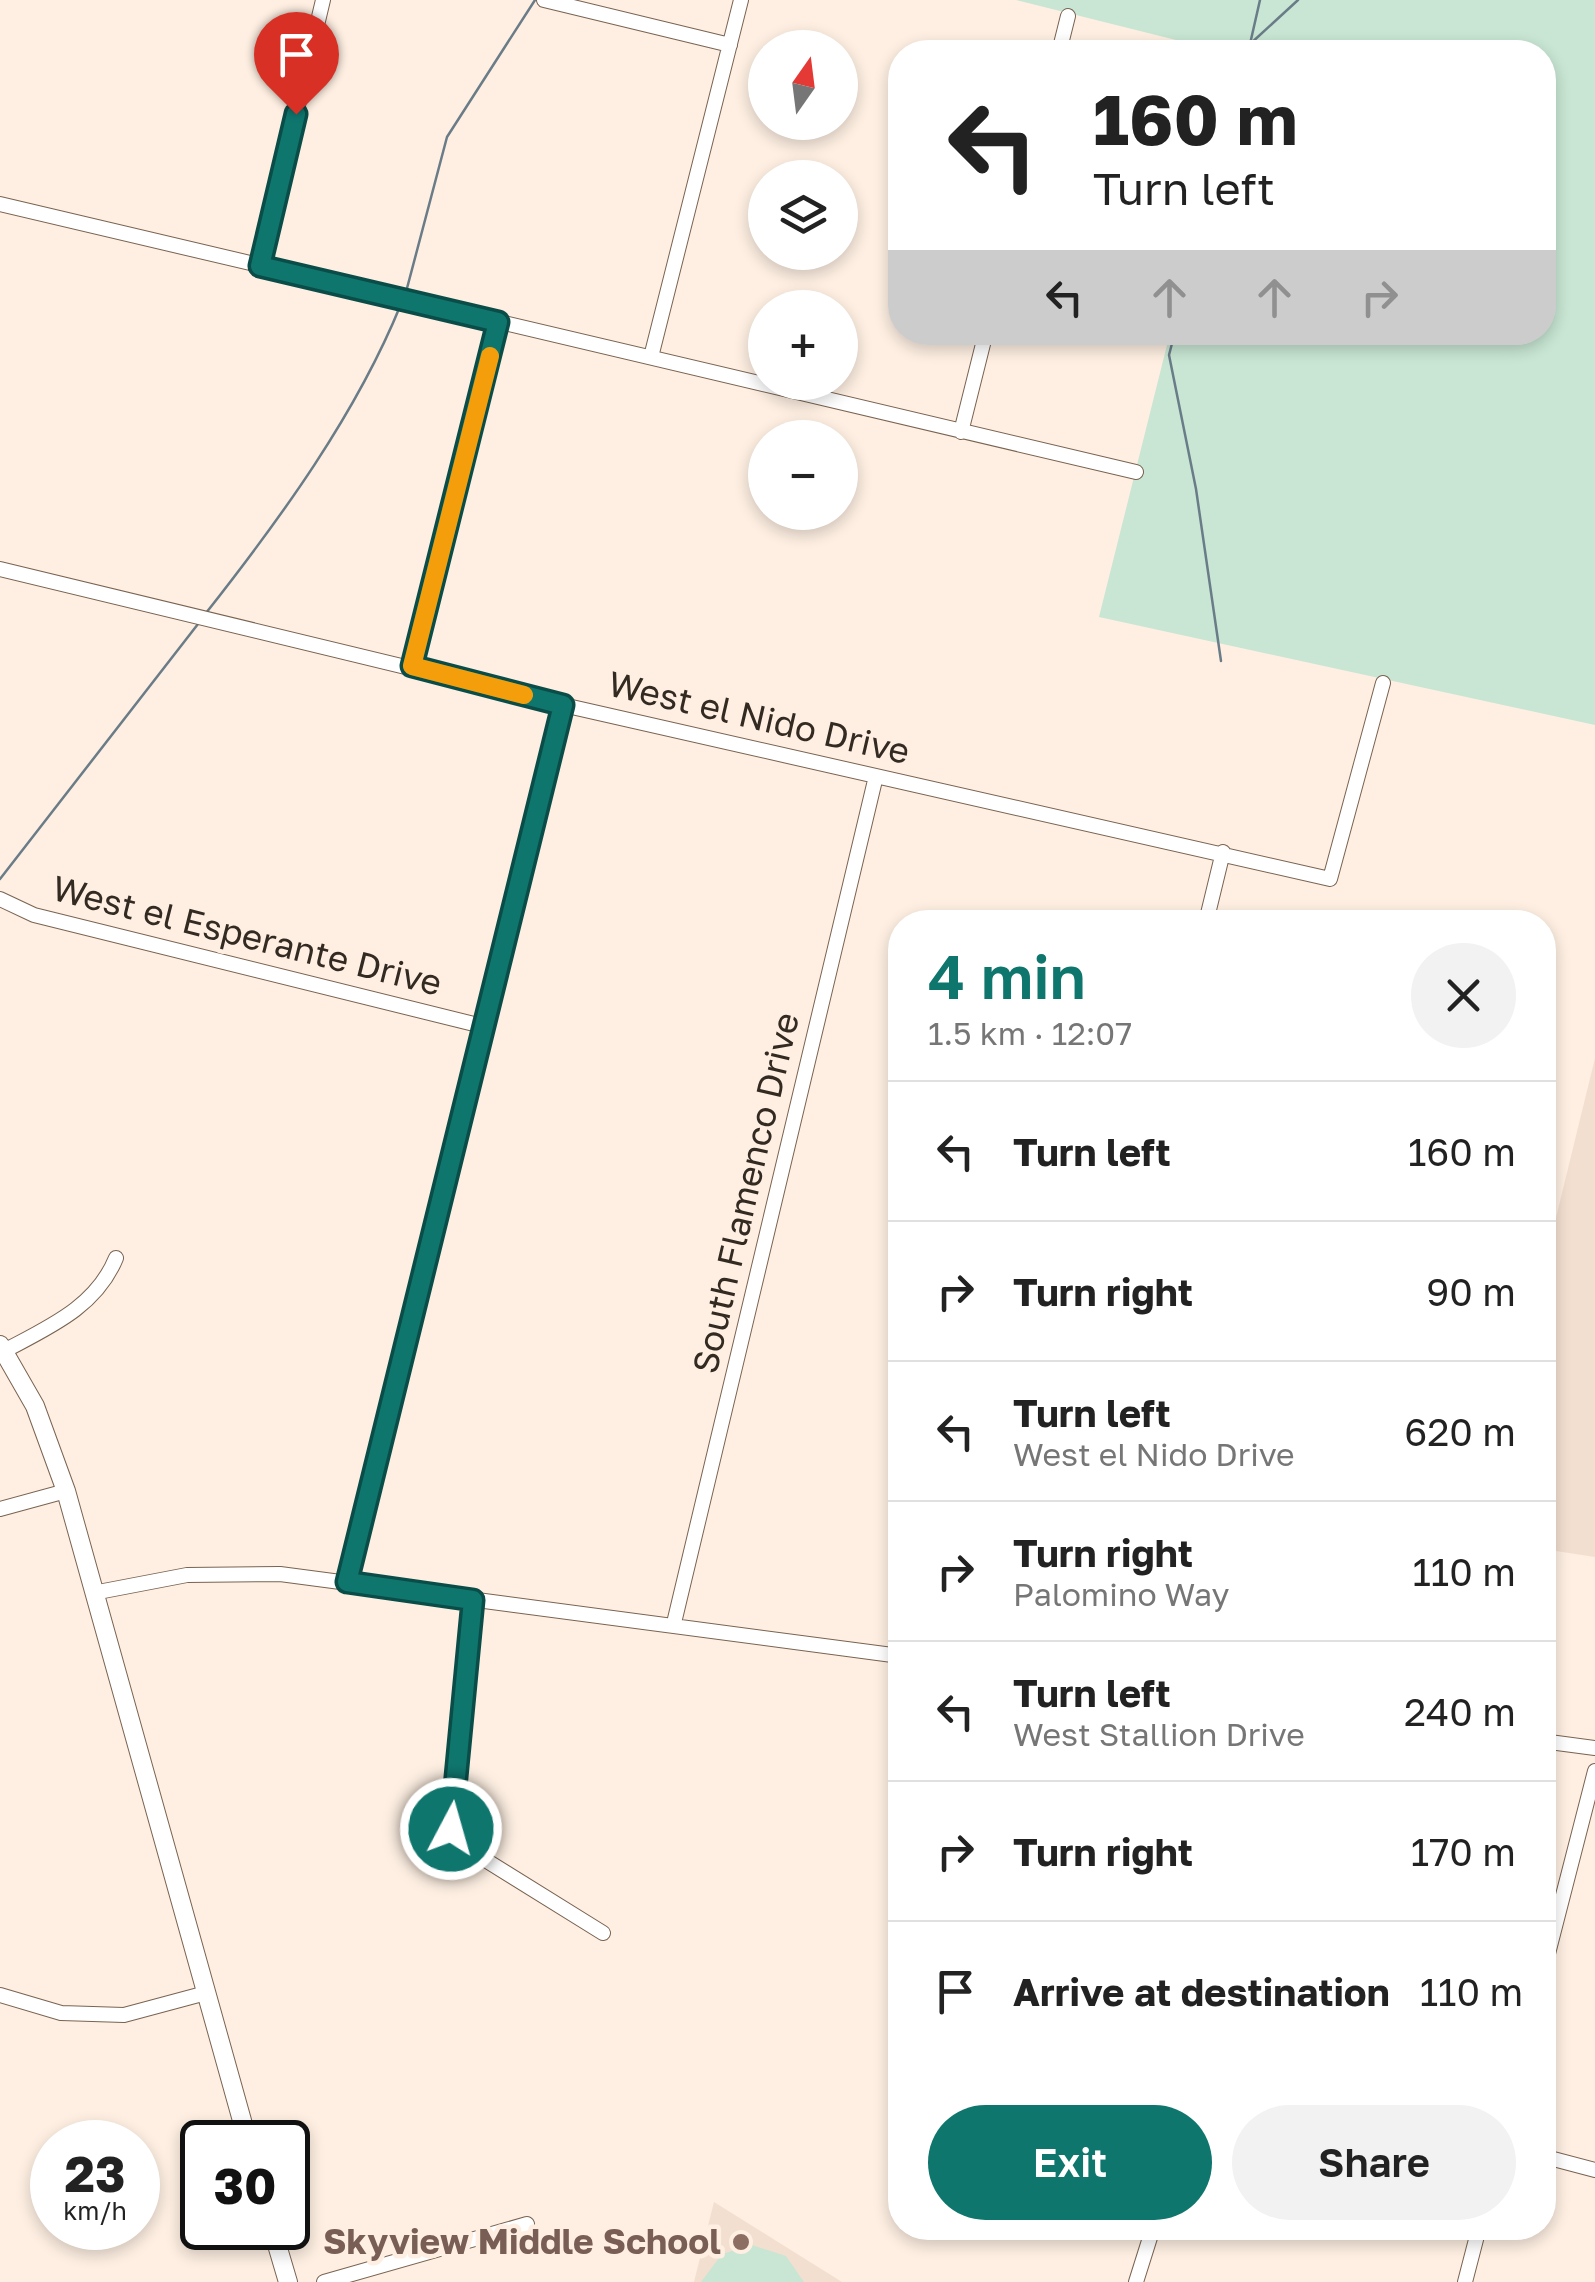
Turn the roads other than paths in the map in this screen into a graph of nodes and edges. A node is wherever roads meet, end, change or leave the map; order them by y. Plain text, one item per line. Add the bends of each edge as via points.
1 (323, 0) edge
2 (544, 0) edge
3 (740, 0) edge
4 (1068, 16) dead end
5 (1062, 40) edge
6 (730, 45) junction
7 (0, 204) edge
8 (260, 266) junction
9 (498, 322) junction
10 (983, 345) edge
11 (650, 356) junction
12 (961, 432) junction
13 (1136, 472) dead end
14 (0, 569) edge
15 (412, 666) junction
16 (1384, 684) dead end
17 (563, 705) junction
18 (876, 776) junction
19 (1223, 852) junction
20 (0, 899) edge
21 (1209, 910) edge
22 (482, 1026) junction
23 (116, 1258) dead end
24 (2, 1348) edge
25 (66, 1492) junction
26 (0, 1509) edge
27 (347, 1582) junction
28 (93, 1593) junction
29 (473, 1600) junction
30 (674, 1624) junction
31 (888, 1654) edge
32 (1556, 1743) edge
33 (1595, 1748) edge
34 (1595, 1771) edge
35 (1556, 1923) edge
36 (604, 1934) dead end
37 (206, 1993) junction
38 (0, 1995) edge
39 (242, 2120) edge
40 (1556, 2160) edge
41 (1595, 2170) edge
42 (526, 2224) dead end
43 (1149, 2240) edge
44 (1476, 2240) edge
45 (279, 2250) edge
46 (288, 2282) edge
47 (324, 2282) edge
48 (1136, 2282) edge
49 (1465, 2282) edge

1 - 8 street
2 - 6 street
3 - 6 street
4 - 5 street
6 - 11 street
7 - 8 street
8 - 9 street
9 - 11 street
9 - 15 street
10 - 12 street
11 - 12 street
12 - 13 street
14 - 15 street, West el Nido Drive
15 - 17 street, West el Nido Drive
16 - 19 street, West el Nido Drive via 1330,879
17 - 18 street, West el Nido Drive
17 - 22 street
18 - 19 street, West el Nido Drive
18 - 30 street, South Flamenco Drive
19 - 21 street
20 - 22 street, West el Esperante Drive via 34,914
22 - 27 street
23 - 24 street via 106,1282 72,1314
24 - 25 main road via 34,1406
25 - 26 street
25 - 28 main road
27 - 28 street via 218,1572
27 - 29 street
28 - 37 main road
29 - 30 street
29 - 36 street via 451,1829 463,1846
30 - 31 street
32 - 33 street
34 - 35 street
37 - 38 street via 124,2015 61,2012
37 - 39 main road
40 - 41 street
42 - 47 street
43 - 48 street
44 - 49 street
45 - 46 main road

